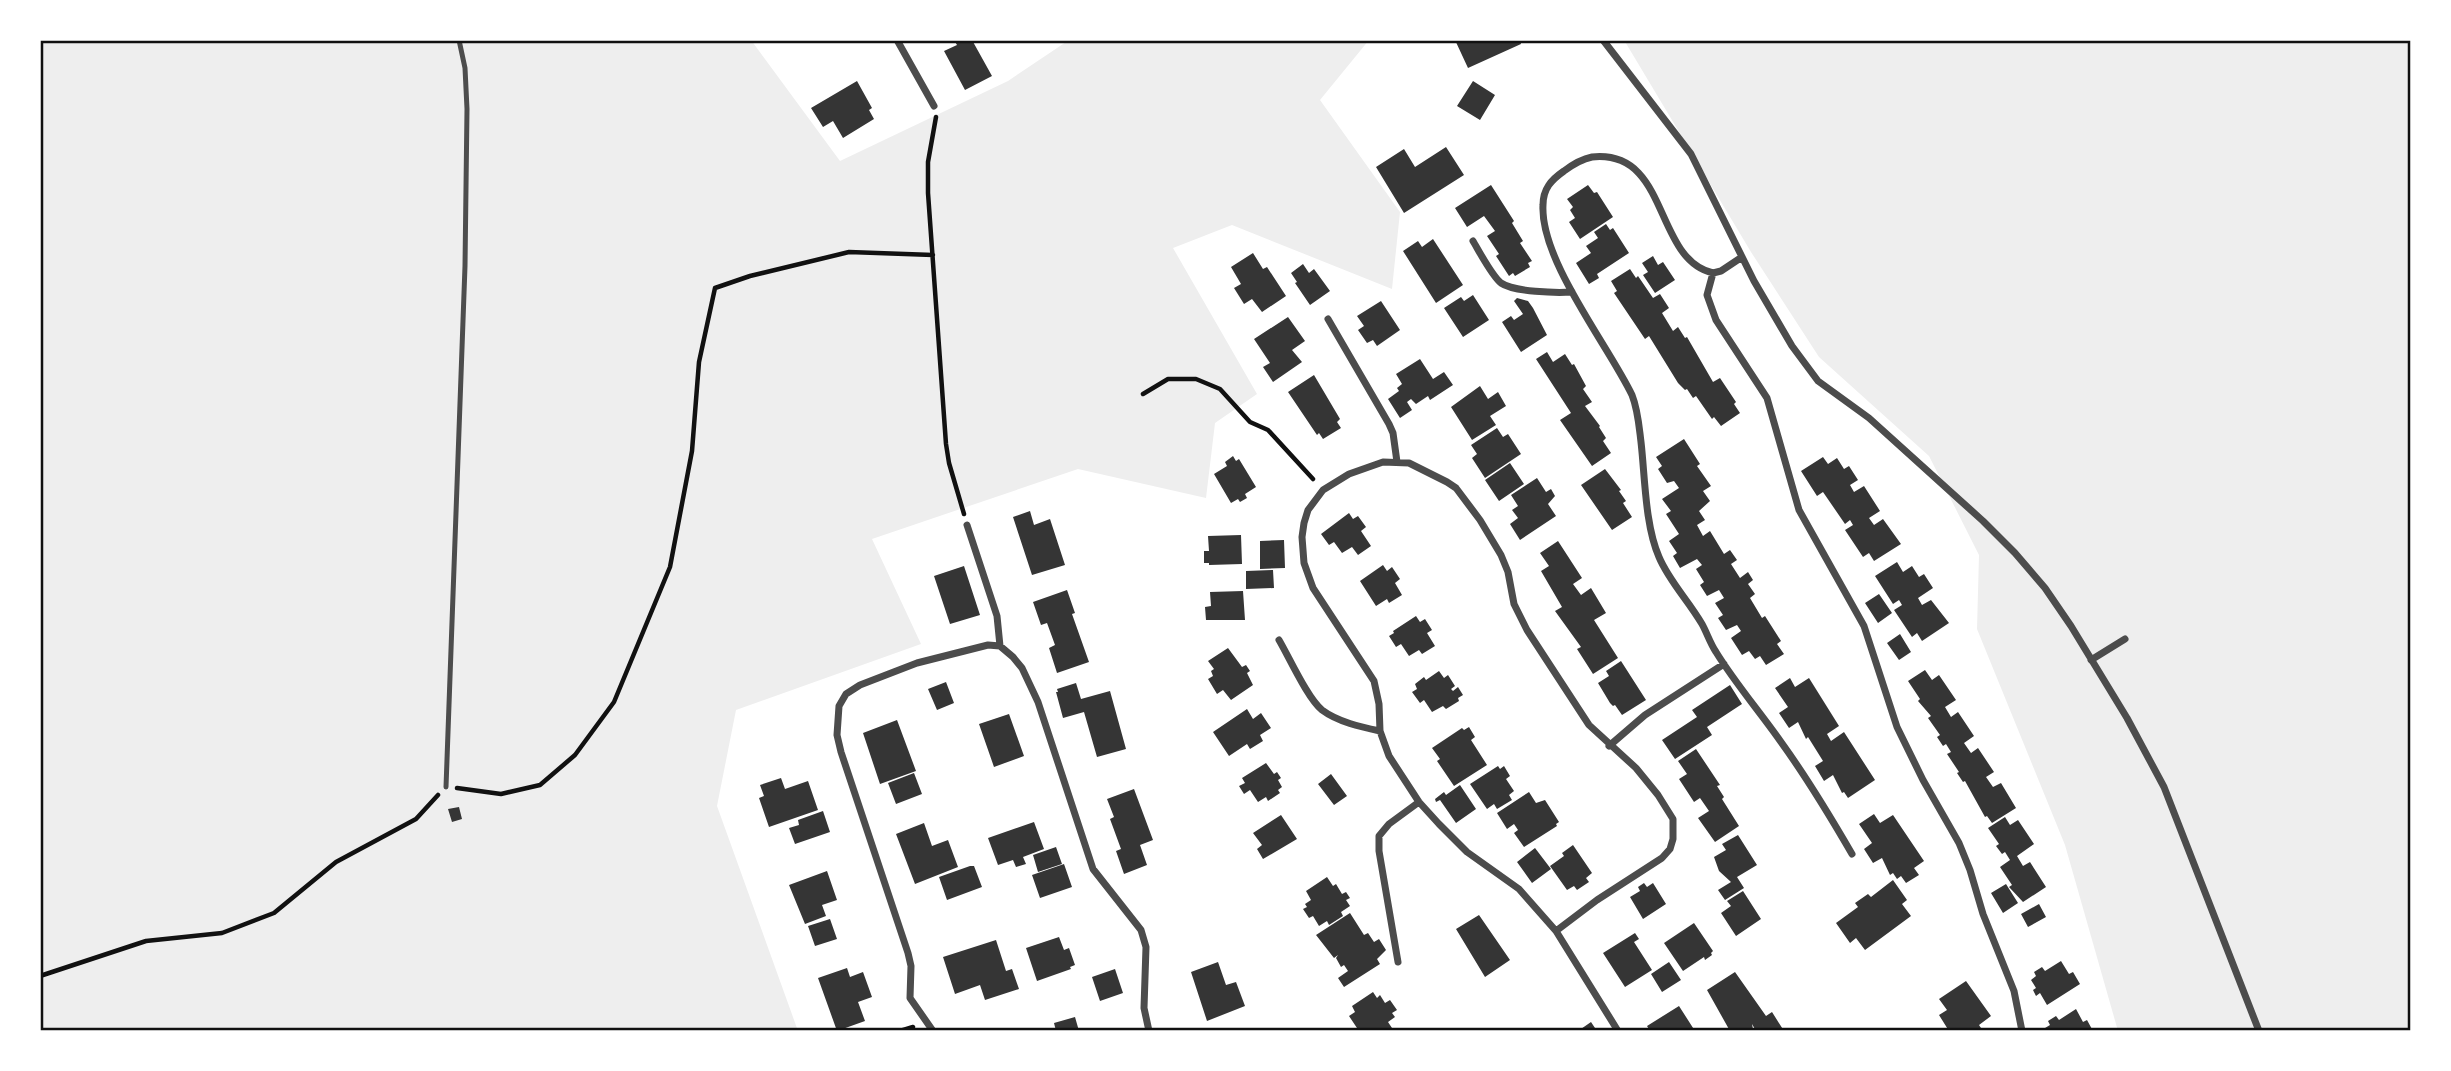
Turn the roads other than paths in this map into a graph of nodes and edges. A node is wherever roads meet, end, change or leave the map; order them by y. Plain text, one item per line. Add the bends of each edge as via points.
1 (459, 40) edge
2 (897, 40) edge
3 (1603, 40) edge
4 (934, 106) road end
5 (1473, 241) dead end
6 (1742, 257) junction
7 (1713, 273) junction
8 (1572, 292) junction
9 (1328, 319) dead end
10 (1396, 462) junction
11 (967, 525) road end
12 (2125, 639) dead end
13 (1279, 640) dead end
14 (1000, 646) junction
15 (2091, 660) junction
16 (1724, 664) junction
17 (1380, 731) junction
18 (1609, 746) junction
19 (446, 787) road end
20 (1419, 802) junction
21 (1852, 854) dead end
22 (1556, 931) junction
23 (1398, 962) dead end
24 (933, 1031) edge
25 (1149, 1031) edge
26 (1618, 1031) edge
27 (2022, 1031) edge
28 (2259, 1031) edge

1 - 19 lane via 467,109 465,266
2 - 4 street
3 - 6 street via 1692,154
5 - 8 street via 1500,282
6 - 7 street
6 - 15 street via 1792,346 1818,381 1869,418 2015,552 2045,588
7 - 8 street via 1700,270 1686,258 1653,192 1635,169 1605,157 1590,158 1551,179 1542,204 1547,234
7 - 27 street via 1707,295 1716,320 1767,398 1800,510 1864,626 1897,727 1959,843 2014,991
8 - 16 street via 1634,399 1657,554
9 - 10 street via 1389,424
10 - 17 street via 1364,467 1323,490 1308,510 1302,537 1304,563 1313,588 1374,681
10 - 18 street via 1409,463 1447,482 1480,520 1501,555 1520,618 1589,725
11 - 14 street via 997,616
12 - 15 street
13 - 17 street via 1322,710
14 - 24 street via 917,663 860,685 846,694 839,706 841,752 908,953 910,998
14 - 25 street via 1029,681 1093,869 1141,930 1146,947 1144,1008
15 - 28 street via 2164,787
16 - 18 street via 1645,715
16 - 21 street via 1820,799
17 - 20 street via 1389,756
18 - 22 street via 1636,768 1658,795 1673,819 1673,839 1662,858
20 - 22 street via 1467,852 1519,889
20 - 23 street via 1379,836
22 - 26 street

